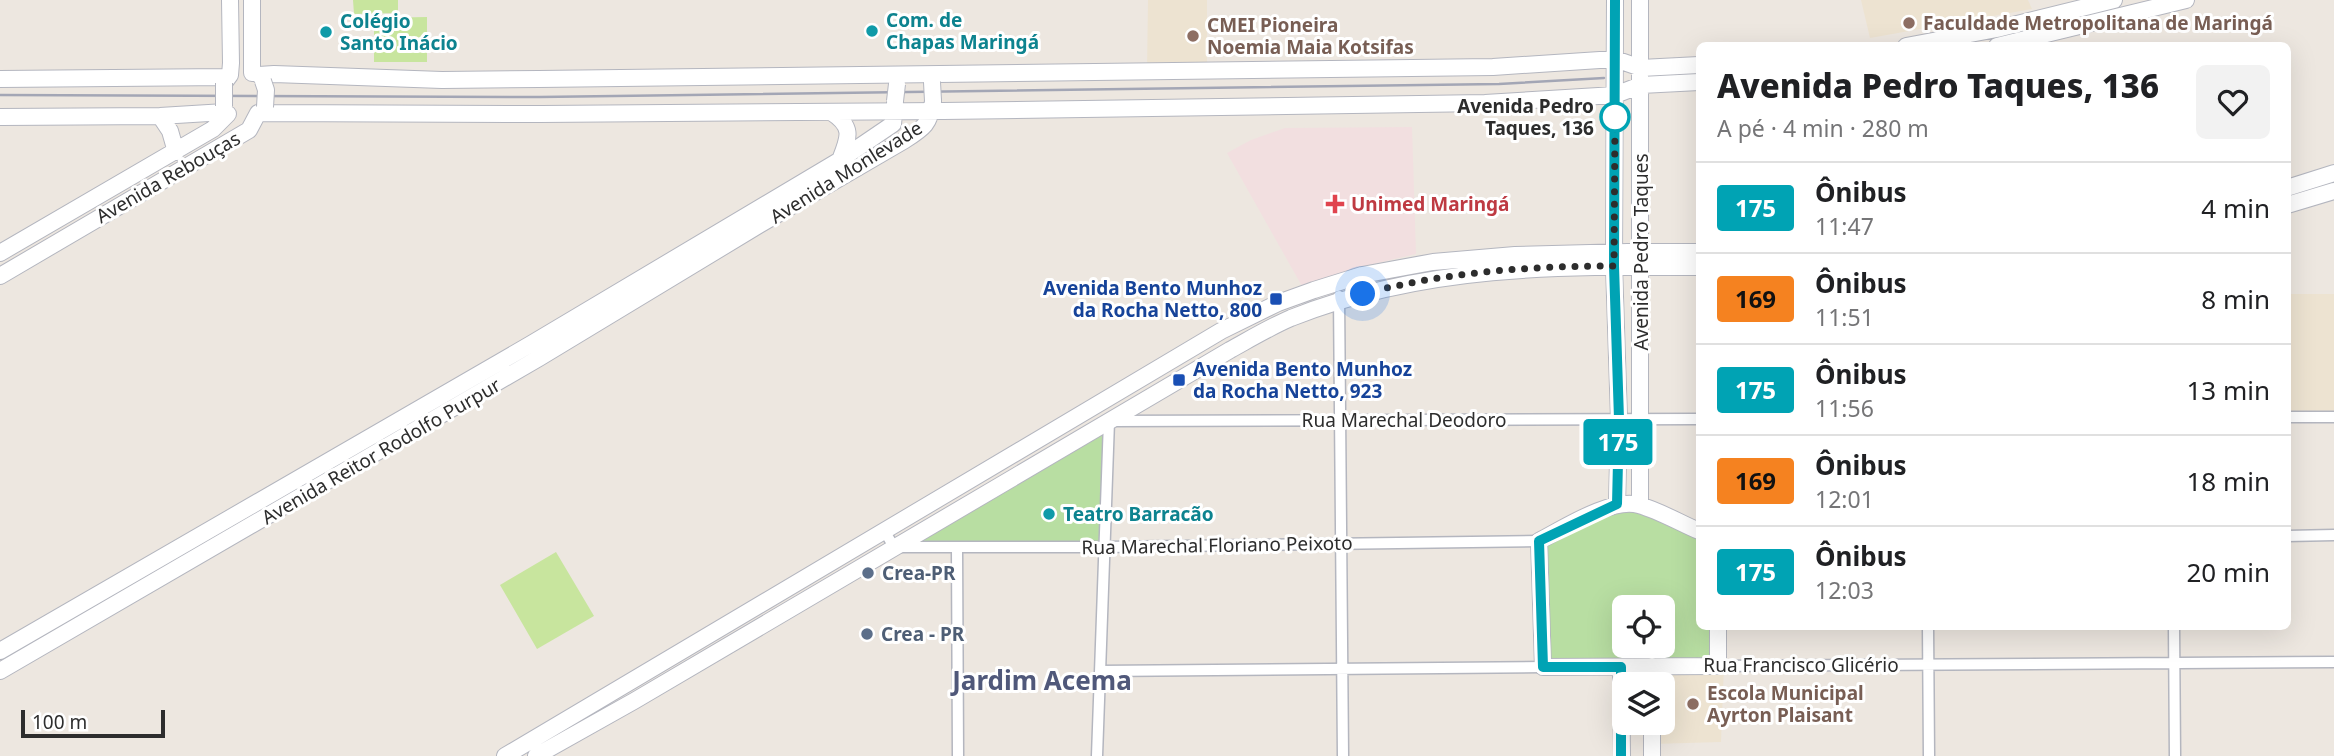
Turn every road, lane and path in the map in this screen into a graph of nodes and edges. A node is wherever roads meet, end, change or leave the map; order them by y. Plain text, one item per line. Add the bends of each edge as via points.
1 (230, 0) edge
2 (252, 0) edge
3 (1615, 0) edge
4 (1640, 0) edge
5 (2114, 0) edge
6 (2186, 0) edge
7 (1927, 42) edge
8 (2013, 42) edge
9 (1615, 59) junction
10 (1696, 65) edge
11 (1641, 68) junction
12 (258, 76) junction
13 (227, 78) junction
14 (930, 78) junction
15 (0, 79) edge
16 (901, 80) junction
17 (1696, 82) edge
18 (1641, 85) junction
19 (1615, 95) junction
20 (895, 106) junction
21 (932, 106) junction
22 (226, 111) junction
23 (262, 111) junction
24 (831, 112) junction
25 (0, 117) edge
26 (160, 117) junction
27 (176, 152) junction
28 (840, 160) junction
29 (2334, 173) edge
30 (2334, 191) edge
31 (2291, 194) edge
32 (2291, 196) edge
33 (755, 218) junction
34 (0, 253) edge
35 (1696, 253) edge
36 (1614, 259) junction
37 (1641, 259) junction
38 (1516, 262) junction
39 (1696, 267) edge
40 (0, 276) edge
41 (1335, 284) junction
42 (1340, 300) junction
43 (1098, 404) junction
44 (2291, 417) edge
45 (2334, 417) edge
46 (1619, 419) junction
47 (1641, 419) junction
48 (1696, 419) edge
49 (1341, 420) junction
50 (1109, 421) junction
51 (1617, 504) junction
52 (1640, 505) junction
53 (252, 516) junction
54 (1696, 530) edge
55 (885, 532) junction
56 (2334, 535) edge
57 (2291, 536) edge
58 (1539, 541) junction
59 (189, 542) junction
60 (1342, 544) junction
61 (894, 547) junction
62 (957, 547) junction
63 (1104, 547) junction
64 (198, 558) junction
65 (149, 566) junction
66 (157, 581) junction
67 (1718, 630) edge
68 (1928, 630) edge
69 (2174, 630) edge
70 (17, 641) junction
71 (0, 651) edge
72 (25, 656) junction
73 (2334, 662) edge
74 (2174, 663) junction
75 (1929, 665) junction
76 (1652, 666) junction
77 (1717, 666) junction
78 (1543, 667) junction
79 (1621, 667) junction
80 (1343, 670) junction
81 (0, 671) edge
82 (1100, 671) junction
83 (1652, 672) edge
84 (637, 678) junction
85 (646, 694) junction
86 (1652, 735) edge
87 (505, 756) edge
88 (536, 756) edge
89 (958, 756) edge
90 (1097, 756) edge
91 (1343, 756) edge
92 (1622, 756) edge
93 (1652, 756) edge
94 (1929, 756) edge
95 (2175, 756) edge

1 - 13 main road, Avenida Rebouças
2 - 12 main road
3 - 9 main road, Avenida Pedro Taques
4 - 11 main road, Avenida Pedro Taques
5 - 7 main road
6 - 8 main road
9 - 11 main road
9 - 14 main road via 1493,67
9 - 19 main road, Avenida Pedro Taques
10 - 11 main road
11 - 18 main road, Avenida Pedro Taques
12 - 13 main road
12 - 16 main road
12 - 23 main road, bridge via 266,90
13 - 15 main road
13 - 22 main road, Avenida Rebouças, bridge
14 - 16 main road
14 - 21 main road, Avenida Monlevade, bridge
16 - 20 main road, Avenida Monlevade, bridge
17 - 18 main road
18 - 19 main road
18 - 37 main road, Avenida Pedro Taques
19 - 21 main road via 1485,103
19 - 36 main road, Avenida Pedro Taques
20 - 21 main road
20 - 24 main road
20 - 28 main road, Avenida Monlevade via 893,124
21 - 33 main road, Avenida Monlevade via 929,121 916,133
22 - 23 main road
22 - 26 main road
22 - 27 main road, Avenida Rebouças via 214,129
23 - 24 main road
23 - 40 main road, Avenida Rebouças via 248,130
24 - 28 main road via 848,128
25 - 26 main road
26 - 27 main road
27 - 34 main road, Avenida Rebouças
28 - 33 main road, Avenida Monlevade
29 - 31 main road
30 - 32 main road
33 - 53 main road, Avenida Reitor Rodolfo Purpur
35 - 37 main road
36 - 37 main road
36 - 38 main road
36 - 46 main road, Avenida Pedro Taques
37 - 39 main road
37 - 47 main road, Avenida Pedro Taques
38 - 41 main road via 1433,262
38 - 42 main road
41 - 42 street
41 - 43 main road via 1278,303 1221,331
42 - 49 street
42 - 50 main road via 1288,319
43 - 50 street
43 - 55 main road
44 - 45 street
46 - 47 street, Rua Marechal Deodoro
46 - 49 street, Rua Marechal Deodoro
46 - 51 main road, Avenida Pedro Taques
47 - 48 street, Rua Marechal Deodoro
47 - 52 main road, Avenida Pedro Taques
49 - 50 street, Rua Marechal Deodoro
49 - 60 street
50 - 61 main road
50 - 63 street
51 - 52 main road
51 - 58 main road
52 - 54 main road
53 - 59 main road, Avenida Reitor Rodolfo Purpur
53 - 64 main road, Avenida Reitor Rodolfo Purpur
55 - 61 street
55 - 84 main road
56 - 57 street
58 - 60 street, Rua Marechal Floriano Peixoto
58 - 78 main road
59 - 64 main road
59 - 65 main road, Avenida Reitor Rodolfo Purpur
60 - 63 street, Rua Marechal Floriano Peixoto
60 - 80 street
61 - 62 street, Rua Marechal Floriano Peixoto
61 - 85 main road
62 - 63 street, Rua Marechal Floriano Peixoto
62 - 89 street
63 - 82 street
64 - 66 main road, Avenida Reitor Rodolfo Purpur
65 - 66 main road
65 - 70 main road, Avenida Reitor Rodolfo Purpur
66 - 72 main road, Avenida Reitor Rodolfo Purpur
67 - 77 main road
68 - 75 street
69 - 74 street
70 - 71 main road, Avenida Reitor Rodolfo Purpur
70 - 72 main road
72 - 81 main road, Avenida Reitor Rodolfo Purpur
73 - 74 street, Rua Francisco Glicério
74 - 75 street, Rua Francisco Glicério
74 - 95 street
75 - 77 street, Rua Francisco Glicério
75 - 94 street
76 - 77 main road, Rua Francisco Glicério
76 - 79 main road, Rua Francisco Glicério
76 - 83 main road
78 - 79 main road, Rua Francisco Glicério
78 - 80 street, Rua Francisco Glicério
79 - 92 main road
80 - 82 street, Rua Francisco Glicério
80 - 91 street
82 - 90 street
84 - 85 main road
84 - 87 main road
85 - 88 main road
86 - 93 main road

